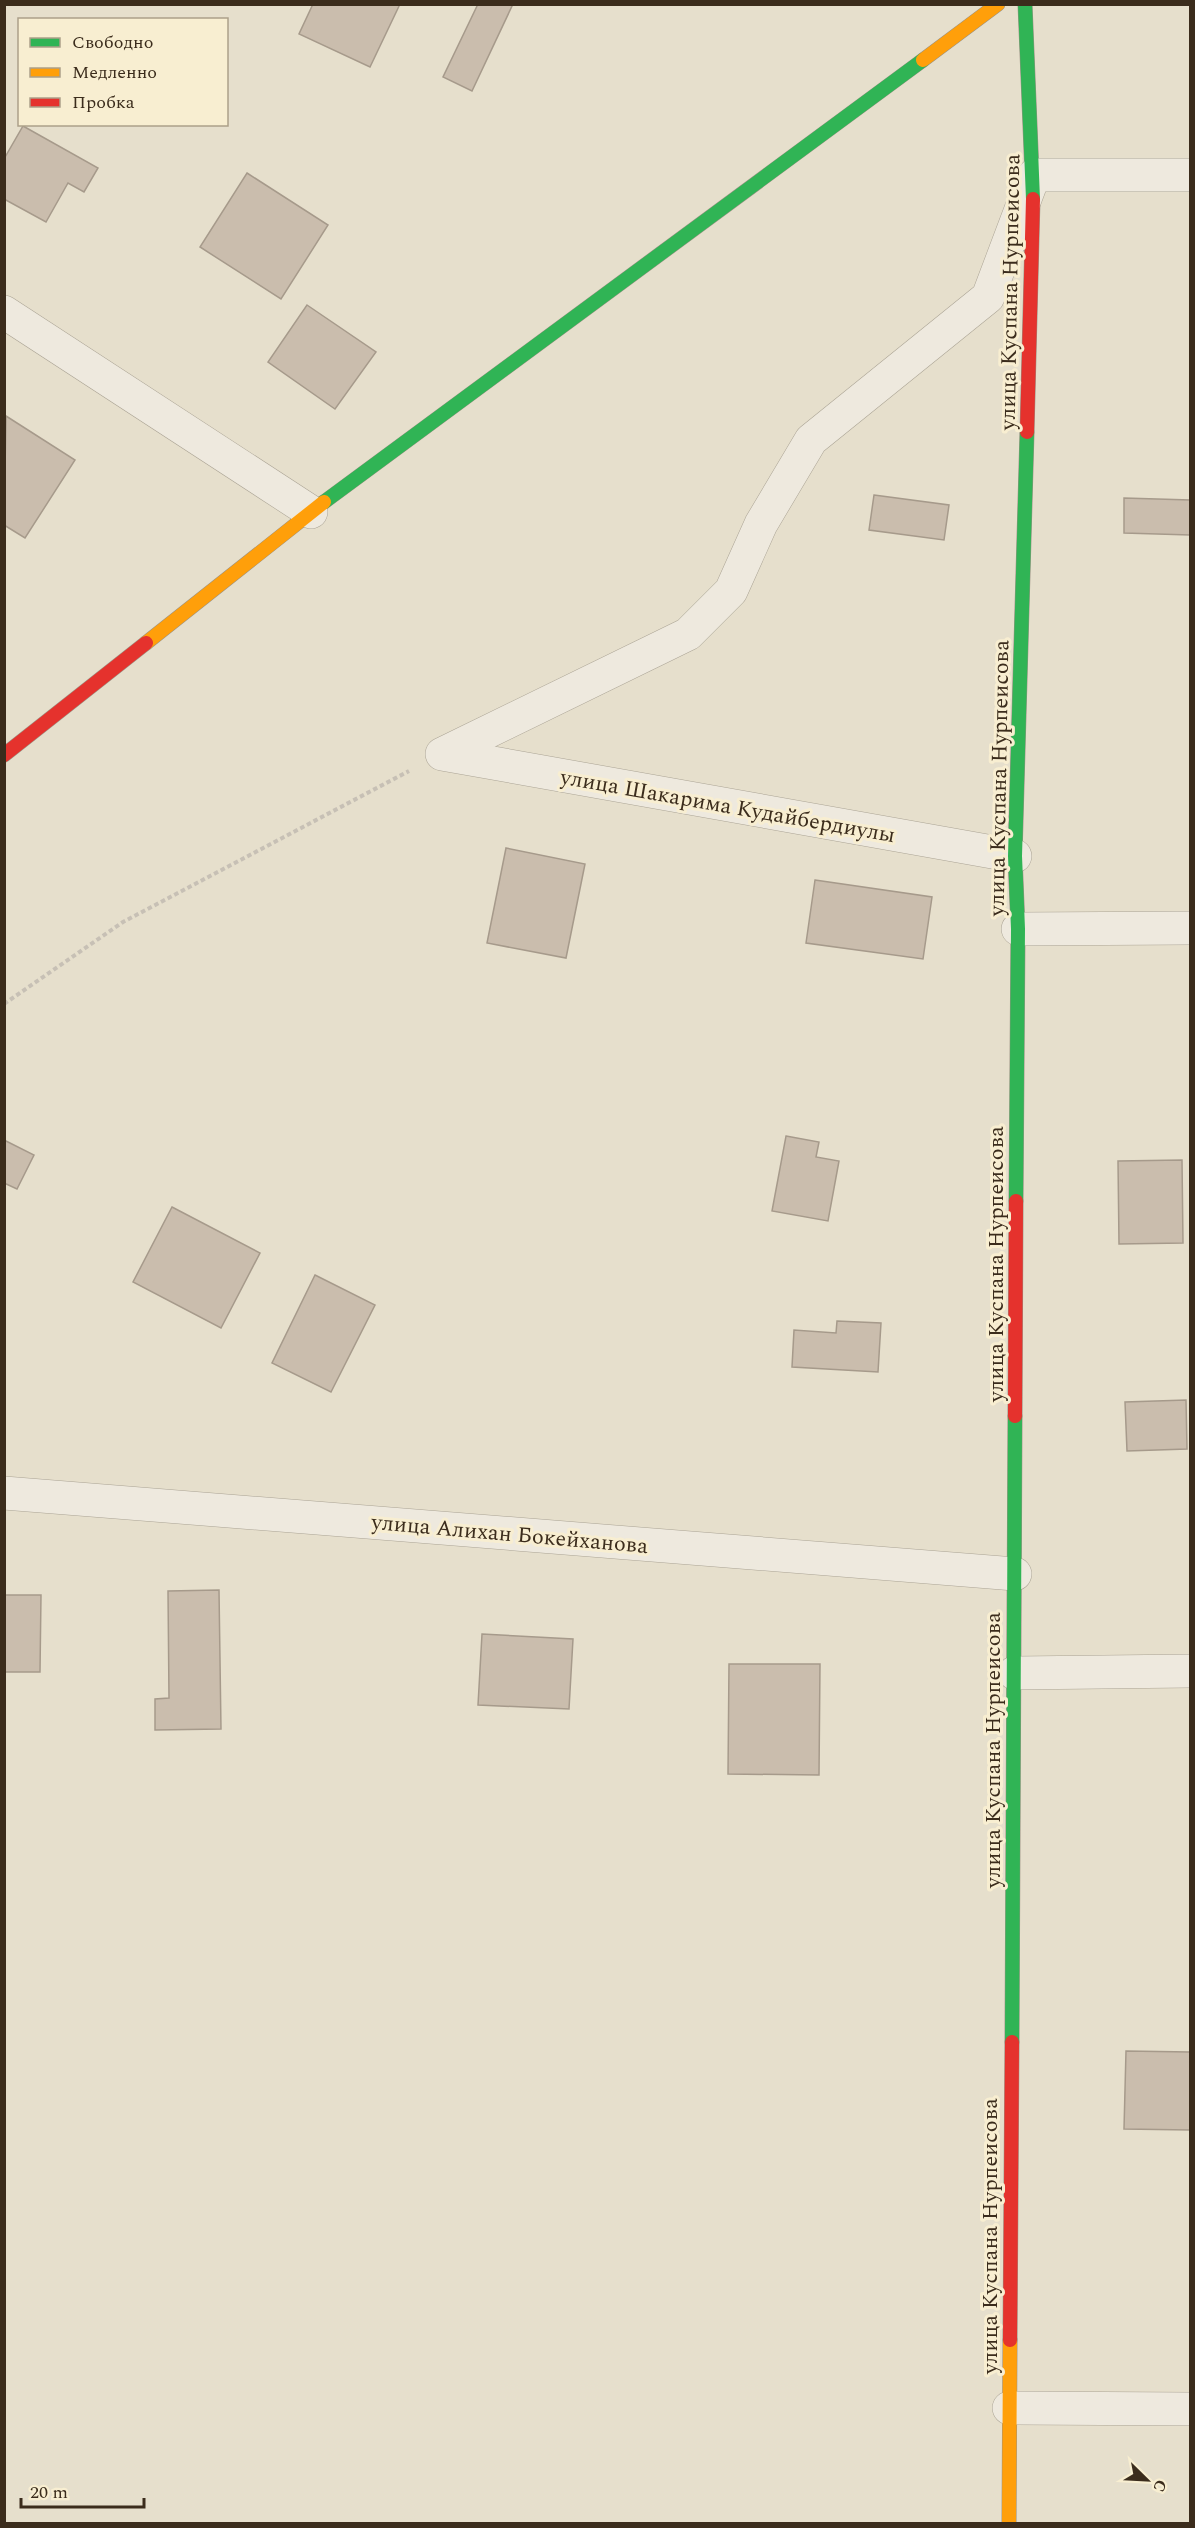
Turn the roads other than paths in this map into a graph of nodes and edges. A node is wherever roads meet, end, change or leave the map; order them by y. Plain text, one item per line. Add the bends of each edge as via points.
1 (998, 4) edge
2 (1025, 4) edge
3 (1034, 175) junction
4 (1191, 175) edge
5 (4, 312) edge
6 (311, 512) junction
7 (4, 755) edge
8 (1015, 856) junction
9 (1018, 928) junction
10 (1191, 928) edge
11 (4, 1493) edge
12 (1015, 1574) junction
13 (1191, 1671) edge
14 (1014, 1673) junction
15 (1009, 2408) junction
16 (1191, 2409) edge
17 (1009, 2523) edge

1 - 6 street
2 - 3 street, улица Куспана Нурпеисова
3 - 4 street
3 - 8 street, улица Куспана Нурпеисова
3 - 8 street, улица Шакарима Кудайбердиулы via 988,297 811,440 761,524 731,591 688,634 442,754
5 - 6 street
6 - 7 street
8 - 9 street, улица Куспана Нурпеисова
9 - 10 street
9 - 12 street, улица Куспана Нурпеисова
11 - 12 street, улица Алихан Бокейханова
12 - 14 street, улица Куспана Нурпеисова
13 - 14 street
14 - 15 street, улица Куспана Нурпеисова
15 - 16 street
15 - 17 street, улица Куспана Нурпеисова

